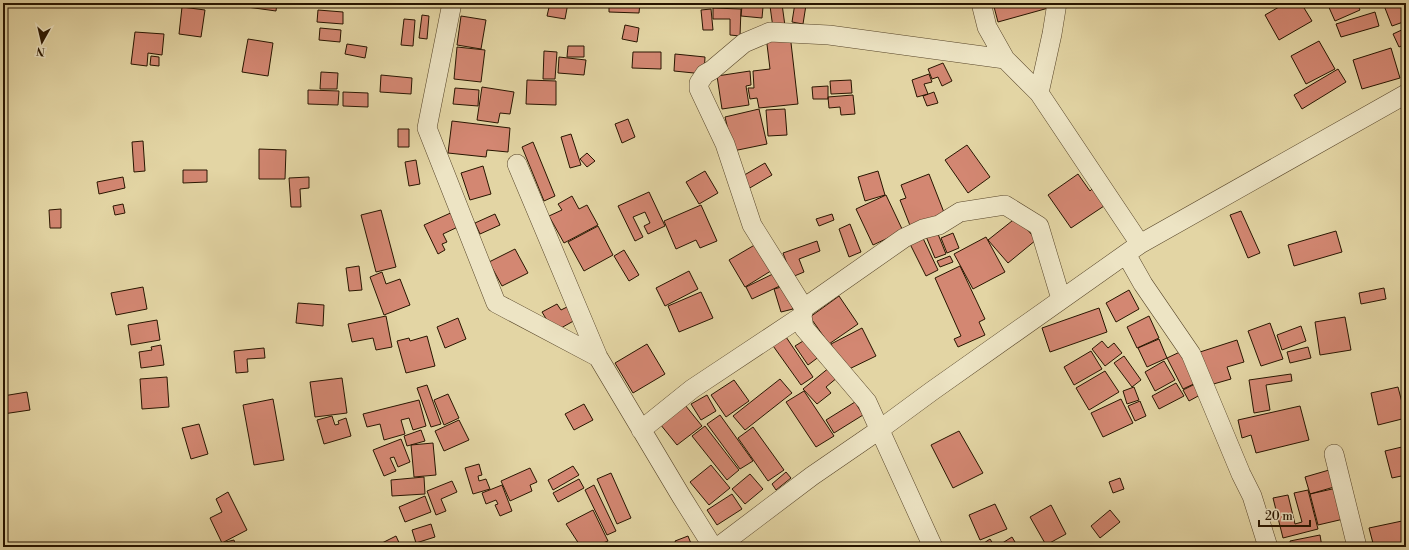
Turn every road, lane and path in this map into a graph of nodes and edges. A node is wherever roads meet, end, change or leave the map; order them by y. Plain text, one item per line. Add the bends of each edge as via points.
1 (452, 3) edge
2 (981, 3) edge
3 (1057, 3) edge
4 (1005, 59) junction
5 (1039, 93) junction
6 (1406, 94) edge
7 (517, 164) dead end
8 (1133, 249) junction
9 (1061, 299) junction
10 (803, 312) junction
11 (598, 357) junction
12 (641, 430) junction
13 (879, 430) junction
14 (1334, 454) dead end
15 (713, 547) edge
16 (718, 547) edge
17 (933, 547) edge
18 (1268, 547) edge
19 (1357, 547) edge

1 - 11 street via 427,128 496,303
2 - 4 street via 987,27
3 - 5 street
4 - 5 street
4 - 10 street via 829,35 770,32 744,43 705,74 700,89 725,144 752,226
5 - 8 street
6 - 8 street
7 - 11 street
8 - 9 street
8 - 18 street via 1143,284 1191,354 1252,496
9 - 10 street via 1039,226 1005,205 960,212 938,225 904,238
9 - 13 street
10 - 12 street via 692,389
10 - 13 street via 804,328 867,402
11 - 12 street
12 - 15 street
13 - 16 street via 812,476
13 - 17 street
14 - 19 street

